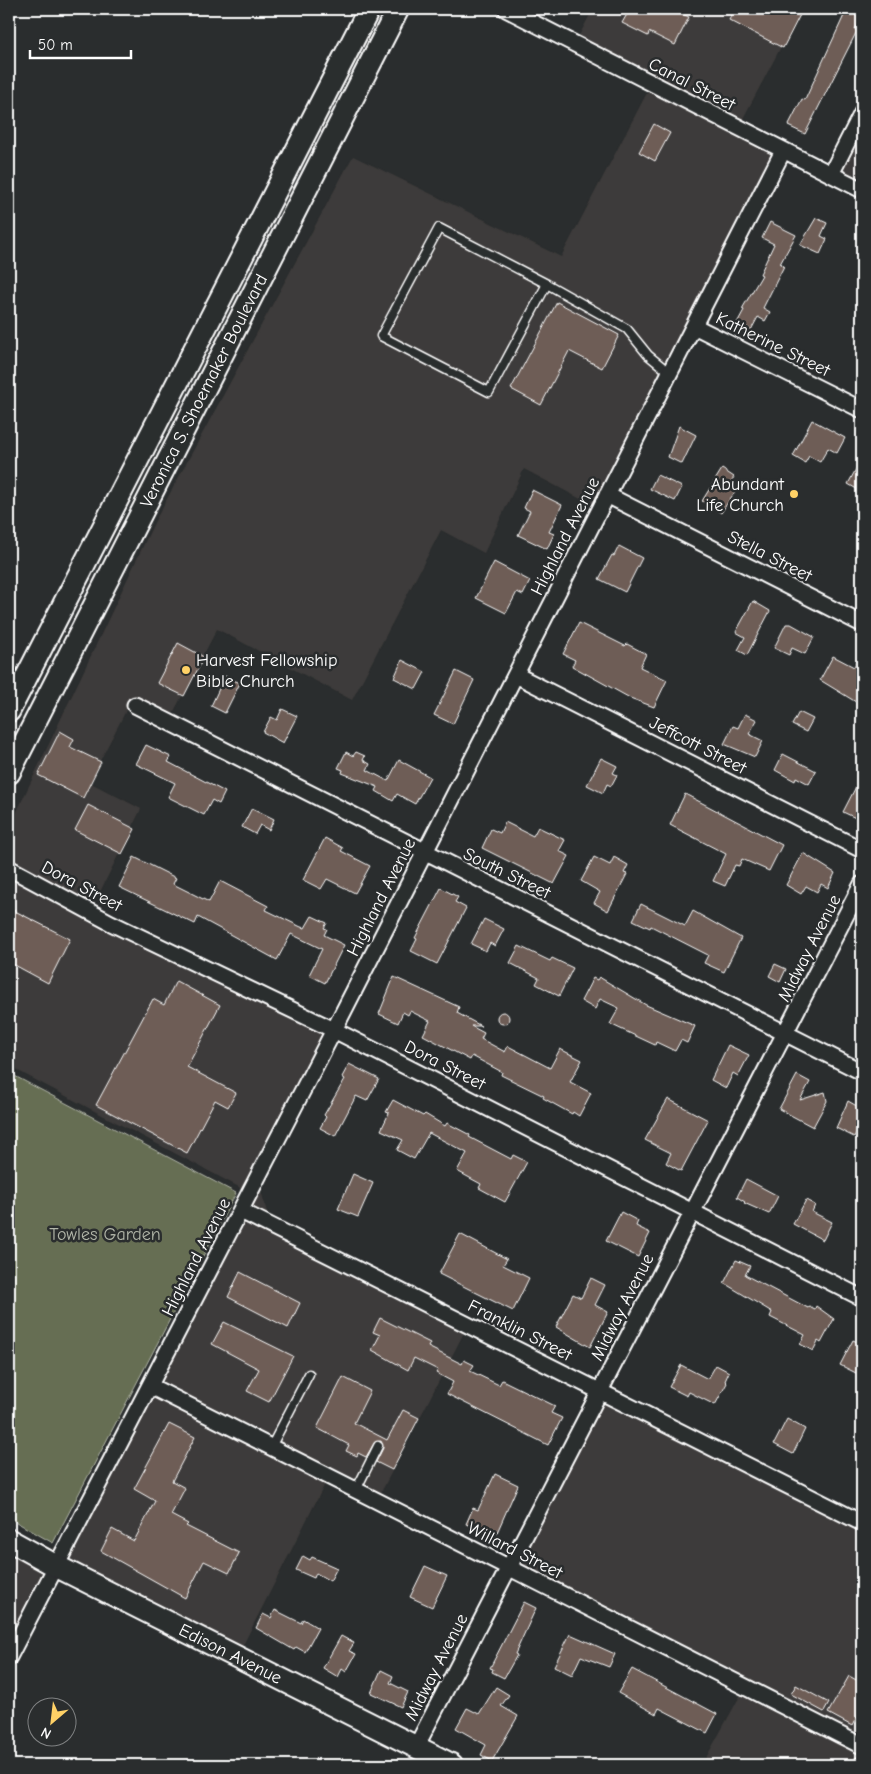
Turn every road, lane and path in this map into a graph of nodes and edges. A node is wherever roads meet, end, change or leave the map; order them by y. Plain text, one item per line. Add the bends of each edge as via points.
1 (369, 9) edge
2 (398, 9) edge
3 (506, 9) edge
4 (861, 119) edge
5 (783, 151) junction
6 (831, 174) junction
7 (862, 190) edge
8 (547, 284) junction
9 (694, 326) junction
10 (670, 372) junction
11 (862, 410) edge
12 (607, 496) junction
13 (862, 624) edge
14 (516, 675) junction
15 (135, 705) dead end
16 (9, 711) edge
17 (9, 773) edge
18 (862, 850) edge
19 (424, 853) junction
20 (9, 868) edge
21 (862, 884) edge
22 (334, 1030) junction
23 (786, 1033) junction
24 (862, 1072) edge
25 (241, 1211) junction
26 (693, 1213) junction
27 (862, 1298) edge
28 (309, 1374) dead end
29 (150, 1386) junction
30 (601, 1392) junction
31 (378, 1446) dead end
32 (271, 1447) junction
33 (356, 1490) junction
34 (862, 1523) edge
35 (9, 1540) edge
36 (56, 1566) junction
37 (509, 1567) junction
38 (9, 1654) edge
39 (862, 1746) edge
40 (416, 1747) junction
41 (452, 1765) edge

1 - 16 street, Veronica S. Shoemaker Boulevard
2 - 17 street, Veronica S. Shoemaker Boulevard
3 - 5 street, Canal Street
4 - 6 street
5 - 6 street, Canal Street
5 - 9 street, Highland Avenue
6 - 7 street, Canal Street
8 - 8 lane via 489,392 381,336 439,228
8 - 10 lane via 627,328 648,355
9 - 10 street, Highland Avenue
9 - 11 street, Katherine Street
10 - 12 street, Highland Avenue
12 - 13 street, Stella Street
12 - 14 street, Highland Avenue
14 - 18 street, Jeffcott Street
14 - 19 street, Highland Avenue
15 - 19 street, South Street
19 - 22 street, Highland Avenue
19 - 23 street, South Street
20 - 22 street, Dora Street via 111,923
21 - 23 street, Midway Avenue
22 - 25 street, Highland Avenue
22 - 26 street, Dora Street
23 - 24 street, South Street
23 - 26 street, Midway Avenue
25 - 29 street, Highland Avenue
25 - 30 street, Franklin Street
26 - 27 street, Dora Street
26 - 30 street, Midway Avenue
28 - 32 lane
29 - 32 street, Willard Street
29 - 36 street, Highland Avenue
30 - 34 street, Franklin Street
30 - 37 street, Midway Avenue
31 - 33 lane
32 - 33 street, Willard Street
33 - 37 street, Willard Street
35 - 36 street, Edison Avenue
36 - 38 street, Highland Avenue
36 - 40 street, Edison Avenue
37 - 39 street, Willard Street
37 - 40 street, Midway Avenue
40 - 41 street, Edison Avenue

